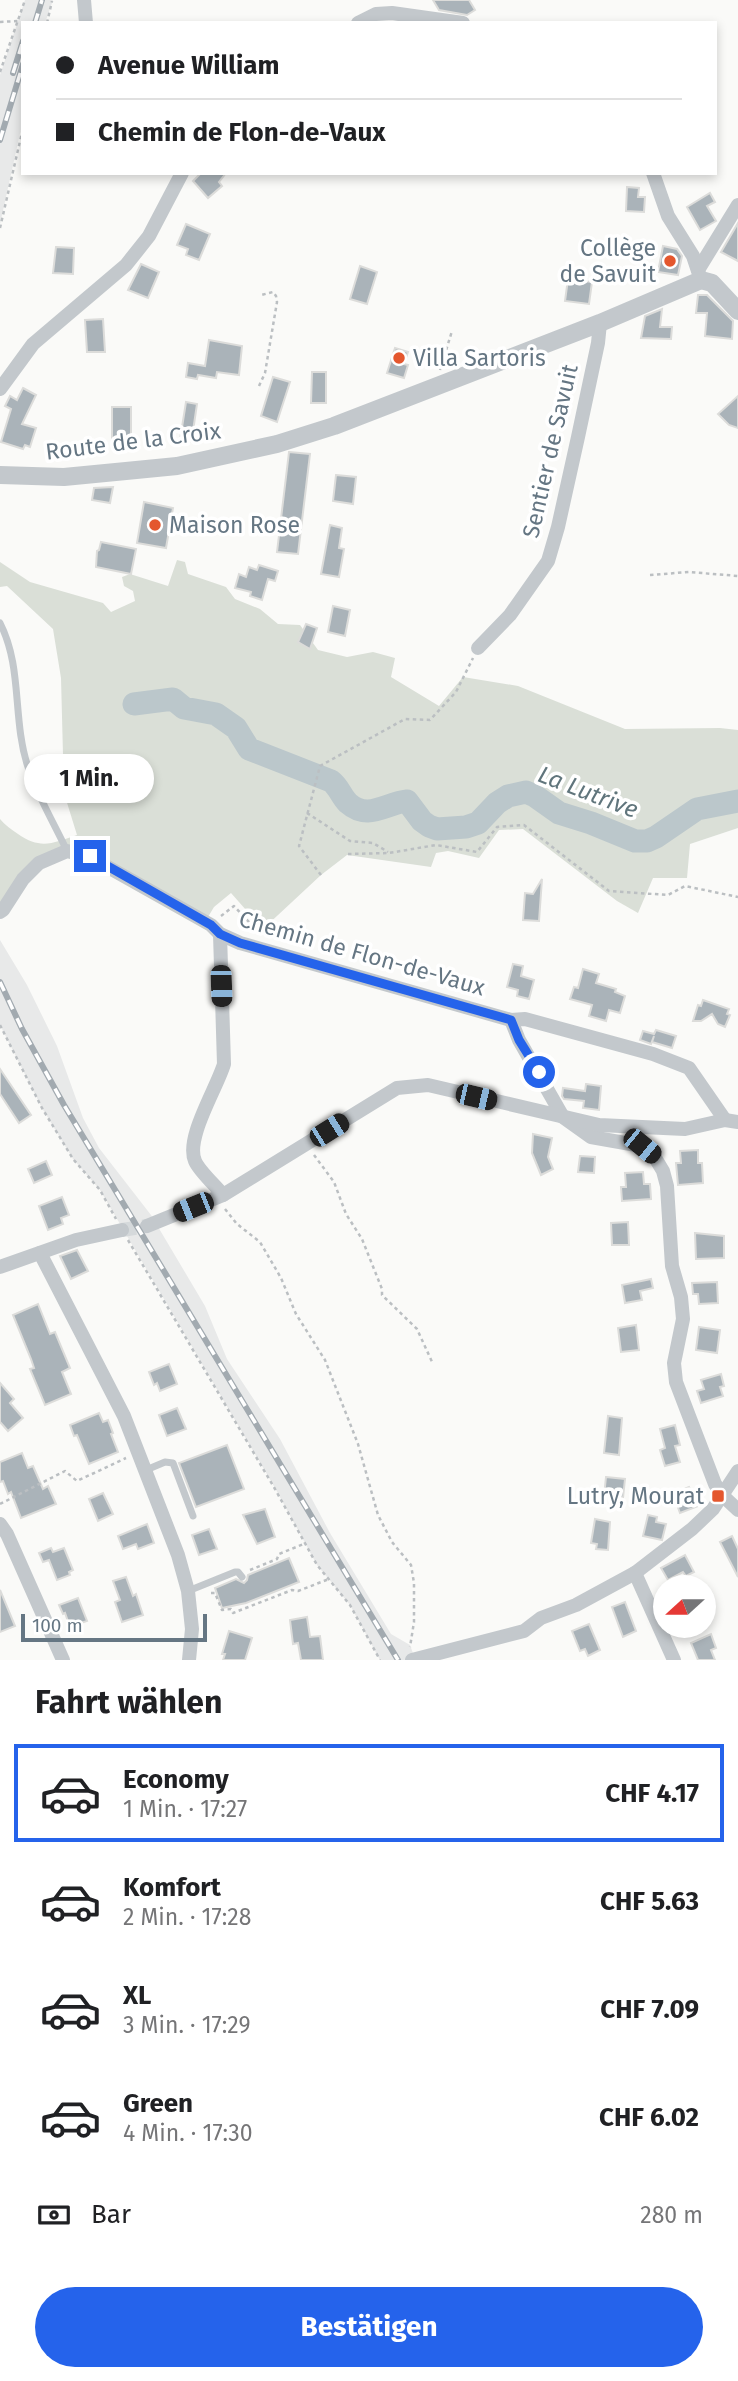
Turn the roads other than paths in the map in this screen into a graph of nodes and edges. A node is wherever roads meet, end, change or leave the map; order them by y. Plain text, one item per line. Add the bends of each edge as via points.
1 (83, 0) edge
2 (86, 21) edge
3 (362, 21) edge
4 (449, 21) edge
5 (181, 175) edge
6 (654, 175) edge
7 (738, 205) edge
8 (699, 275) junction
9 (738, 311) edge
10 (600, 323) junction
11 (0, 389) edge
12 (0, 475) edge
13 (0, 624) edge
14 (478, 648) road end
15 (67, 851) junction
16 (0, 912) edge
17 (215, 930) junction
18 (511, 1020) junction
19 (564, 1117) junction
20 (732, 1121) edge
21 (220, 1196) junction
22 (147, 1226) tunnel mouth
23 (122, 1230) tunnel mouth
24 (40, 1253) junction
25 (0, 1267) edge
26 (146, 1470) junction
27 (738, 1471) edge
28 (723, 1496) junction
29 (738, 1510) edge
30 (193, 1516) dead end
31 (0, 1524) edge
32 (635, 1573) junction
33 (241, 1576) road end
34 (188, 1591) junction
35 (412, 1657) edge
36 (63, 1660) edge
37 (189, 1660) edge
38 (674, 1660) edge

1 - 2 street
3 - 4 street via 392,13
5 - 11 street via 149,236 126,265 33,344
6 - 8 street via 668,216 693,256
7 - 8 street
8 - 9 street
8 - 10 street, Route de la Croix
10 - 12 street, Route de la Croix via 277,444 177,466 98,475
10 - 14 street, Sentier de Savuit via 548,561 510,615
13 - 15 lane via 9,642 28,767
15 - 16 street via 39,863
15 - 17 street, Chemin de Flon-de-Vaux via 90,856
17 - 18 street, Chemin de Flon-de-Vaux via 240,943
17 - 21 street via 224,1064 193,1145 195,1162
18 - 19 street
18 - 20 street, Chemin de Flon-de-Vaux via 525,1019 689,1068
19 - 20 street via 598,1125 656,1129
19 - 21 street via 428,1085 397,1088
19 - 28 street via 591,1137 642,1146 663,1171 672,1266 681,1297 676,1382
21 - 22 street
23 - 24 street
24 - 25 street
24 - 26 street via 109,1385
26 - 30 lane via 173,1463
26 - 34 street
27 - 28 street
28 - 29 street
28 - 32 street via 692,1530
31 - 36 street
32 - 35 street via 541,1618 524,1631
32 - 38 street
33 - 34 lane via 235,1572
34 - 37 street

